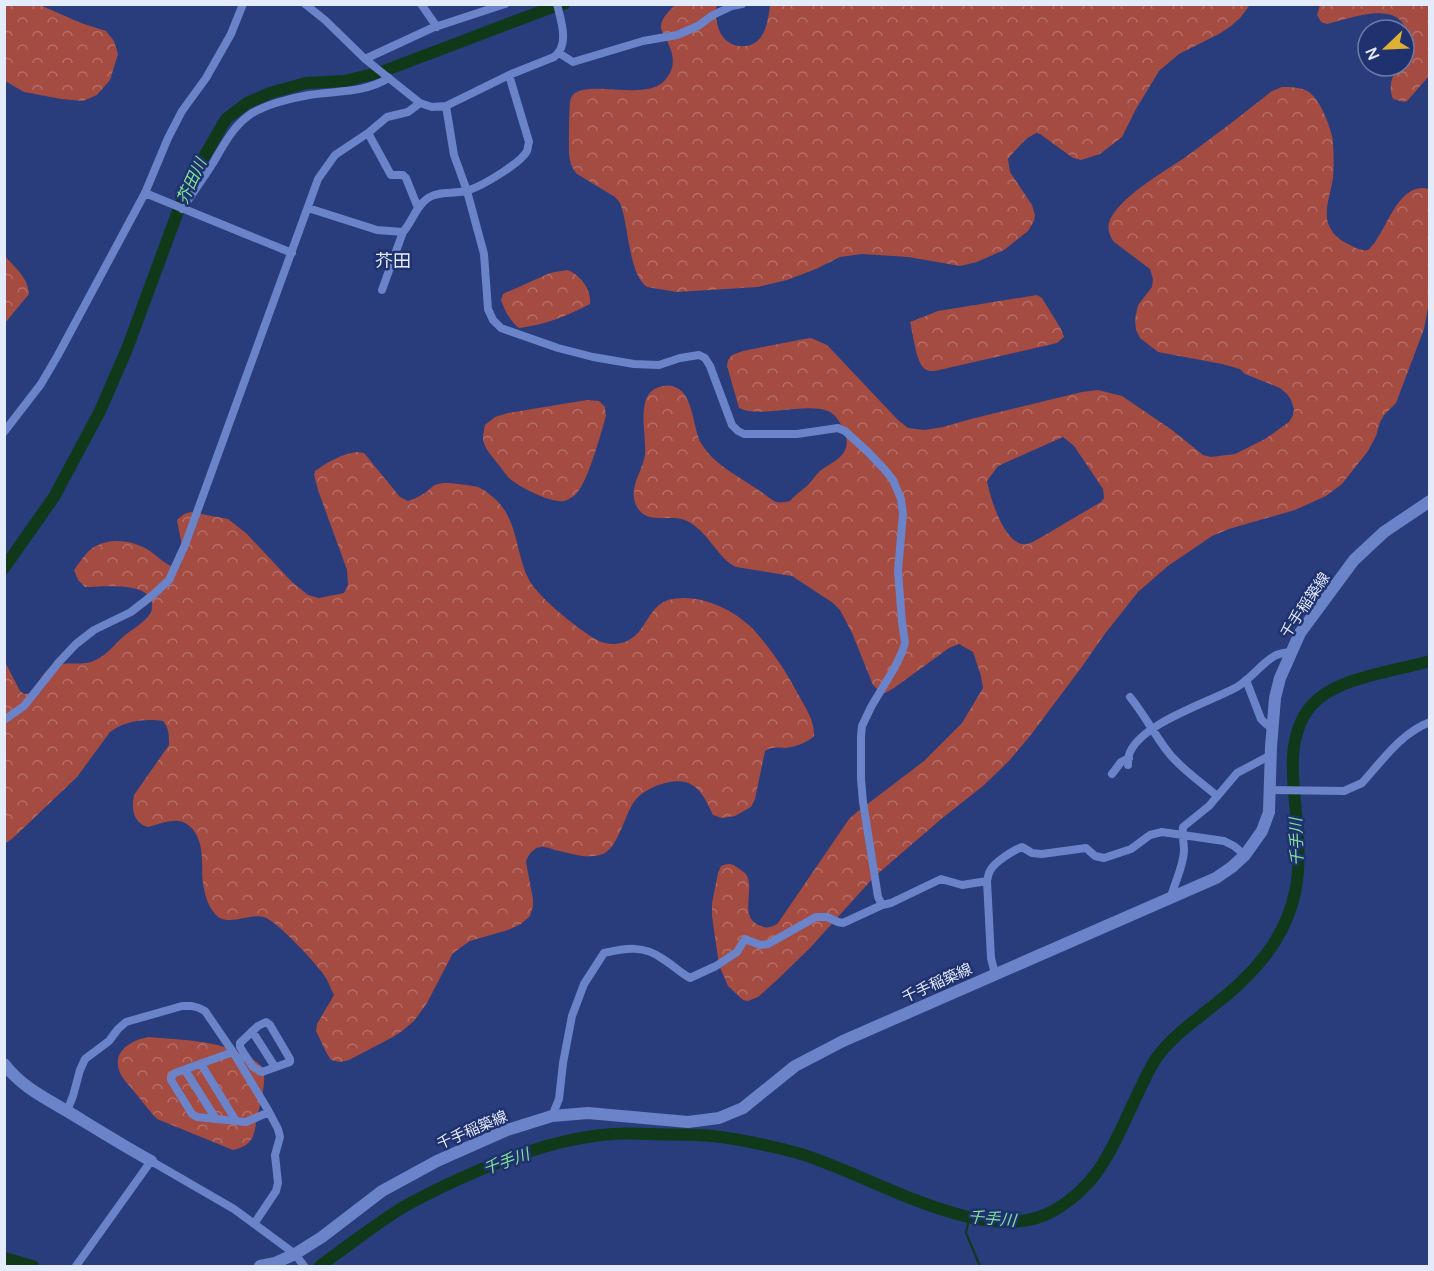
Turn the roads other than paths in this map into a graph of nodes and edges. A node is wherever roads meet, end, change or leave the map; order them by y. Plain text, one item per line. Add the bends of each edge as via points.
1 (243, 4) edge
2 (305, 4) edge
3 (421, 4) edge
4 (505, 4) edge
5 (557, 4) edge
6 (742, 4) edge
7 (437, 27) junction
8 (559, 53) junction
9 (365, 59) junction
10 (509, 75) junction
11 (389, 78) junction
12 (420, 103) junction
13 (446, 106) junction
14 (368, 133) junction
15 (467, 191) junction
16 (145, 193) junction
17 (308, 208) junction
18 (418, 208) junction
19 (182, 209) junction
20 (403, 232) junction
21 (292, 253) junction
22 (382, 290) dead end
23 (4, 432) edge
24 (1430, 501) edge
25 (1291, 652) junction
26 (1246, 680) junction
27 (1130, 697) dead end
28 (4, 720) edge
29 (1430, 722) edge
30 (1152, 728) junction
31 (1272, 728) junction
32 (1271, 755) junction
33 (1113, 774) dead end
34 (1270, 790) junction
35 (1218, 796) junction
36 (1182, 834) junction
37 (1245, 855) junction
38 (987, 880) junction
39 (1171, 897) junction
40 (882, 905) junction
41 (995, 974) junction
42 (252, 1031) junction
43 (238, 1055) junction
44 (4, 1064) edge
45 (201, 1064) junction
46 (275, 1067) junction
47 (185, 1070) junction
48 (67, 1111) junction
49 (270, 1112) junction
50 (552, 1116) junction
51 (216, 1119) junction
52 (236, 1121) junction
53 (151, 1161) junction
54 (254, 1224) junction
55 (296, 1256) junction
56 (76, 1266) edge
57 (260, 1266) edge
58 (304, 1266) edge

1 - 16 street via 231,34 168,138
2 - 9 street
3 - 7 street
4 - 7 street
5 - 8 street via 564,42
6 - 8 street via 677,35 573,62
7 - 9 street
8 - 10 street
9 - 11 street
10 - 13 street
10 - 15 street via 528,150 519,160
11 - 12 street
11 - 19 street via 368,88 310,95 250,114 229,137
12 - 13 street
12 - 14 street via 408,112 387,117
13 - 15 street via 454,155
14 - 17 street via 335,155 318,179
14 - 18 street via 391,175 406,178
15 - 18 street via 434,195
15 - 40 street via 484,254 488,309 501,328 570,351 634,364 659,364 699,355 710,366 732,425 744,434 845,431 893,480 903,514 898,571 905,644 871,707 861,736 863,802
16 - 19 street
16 - 23 street via 41,384
17 - 20 street via 377,230
17 - 21 street
18 - 20 street
19 - 21 street
20 - 22 street
21 - 28 street via 169,580 131,612 94,630 76,644 24,706
24 - 25 main road, 千手稲築線 via 1384,532 1354,560 1305,626
25 - 26 street via 1274,656
25 - 31 main road, 千手稲築線 via 1275,698
26 - 30 street
26 - 31 street via 1261,719
27 - 30 street
29 - 34 street via 1400,741 1354,788
30 - 33 street via 1134,745 1128,761 1121,762
30 - 35 street via 1168,752
31 - 32 main road, 千手稲築線
32 - 34 main road, 千手稲築線
32 - 35 street via 1237,773
34 - 37 main road, 千手稲築線 via 1269,812 1262,831
35 - 36 street via 1183,827
36 - 37 street via 1224,841
36 - 38 street via 1150,835 1131,849 1104,858 1086,848 1042,855 1022,847 996,863
36 - 39 street via 1180,872
37 - 39 main road, 千手稲築線 via 1216,878
38 - 40 street via 962,885 940,879
38 - 41 street
39 - 41 main road, 千手稲築線
40 - 50 street via 843,922 816,917 768,944 745,939 737,952 690,978 662,958 635,948 604,953 584,984 573,1016 559,1099
41 - 50 main road, 千手稲築線 via 795,1066 743,1108 719,1118 687,1122 588,1113
42 - 43 street via 240,1043
42 - 46 street
42 - 46 street via 262,1023 270,1025 290,1059
43 - 45 street
43 - 46 street via 258,1071
43 - 48 street via 199,1008 182,1006 126,1022 85,1059
43 - 49 street
44 - 48 main road via 23,1084
45 - 47 street
45 - 52 street
47 - 51 street
47 - 51 street via 175,1073 171,1080 192,1114
48 - 53 main road
49 - 52 street via 246,1122
49 - 54 street via 280,1137 275,1155 278,1183
50 - 55 main road, 千手稲築線 via 507,1130 382,1191
51 - 52 street
53 - 54 street
53 - 56 street
54 - 55 street
55 - 57 main road, 千手稲築線
55 - 58 street

